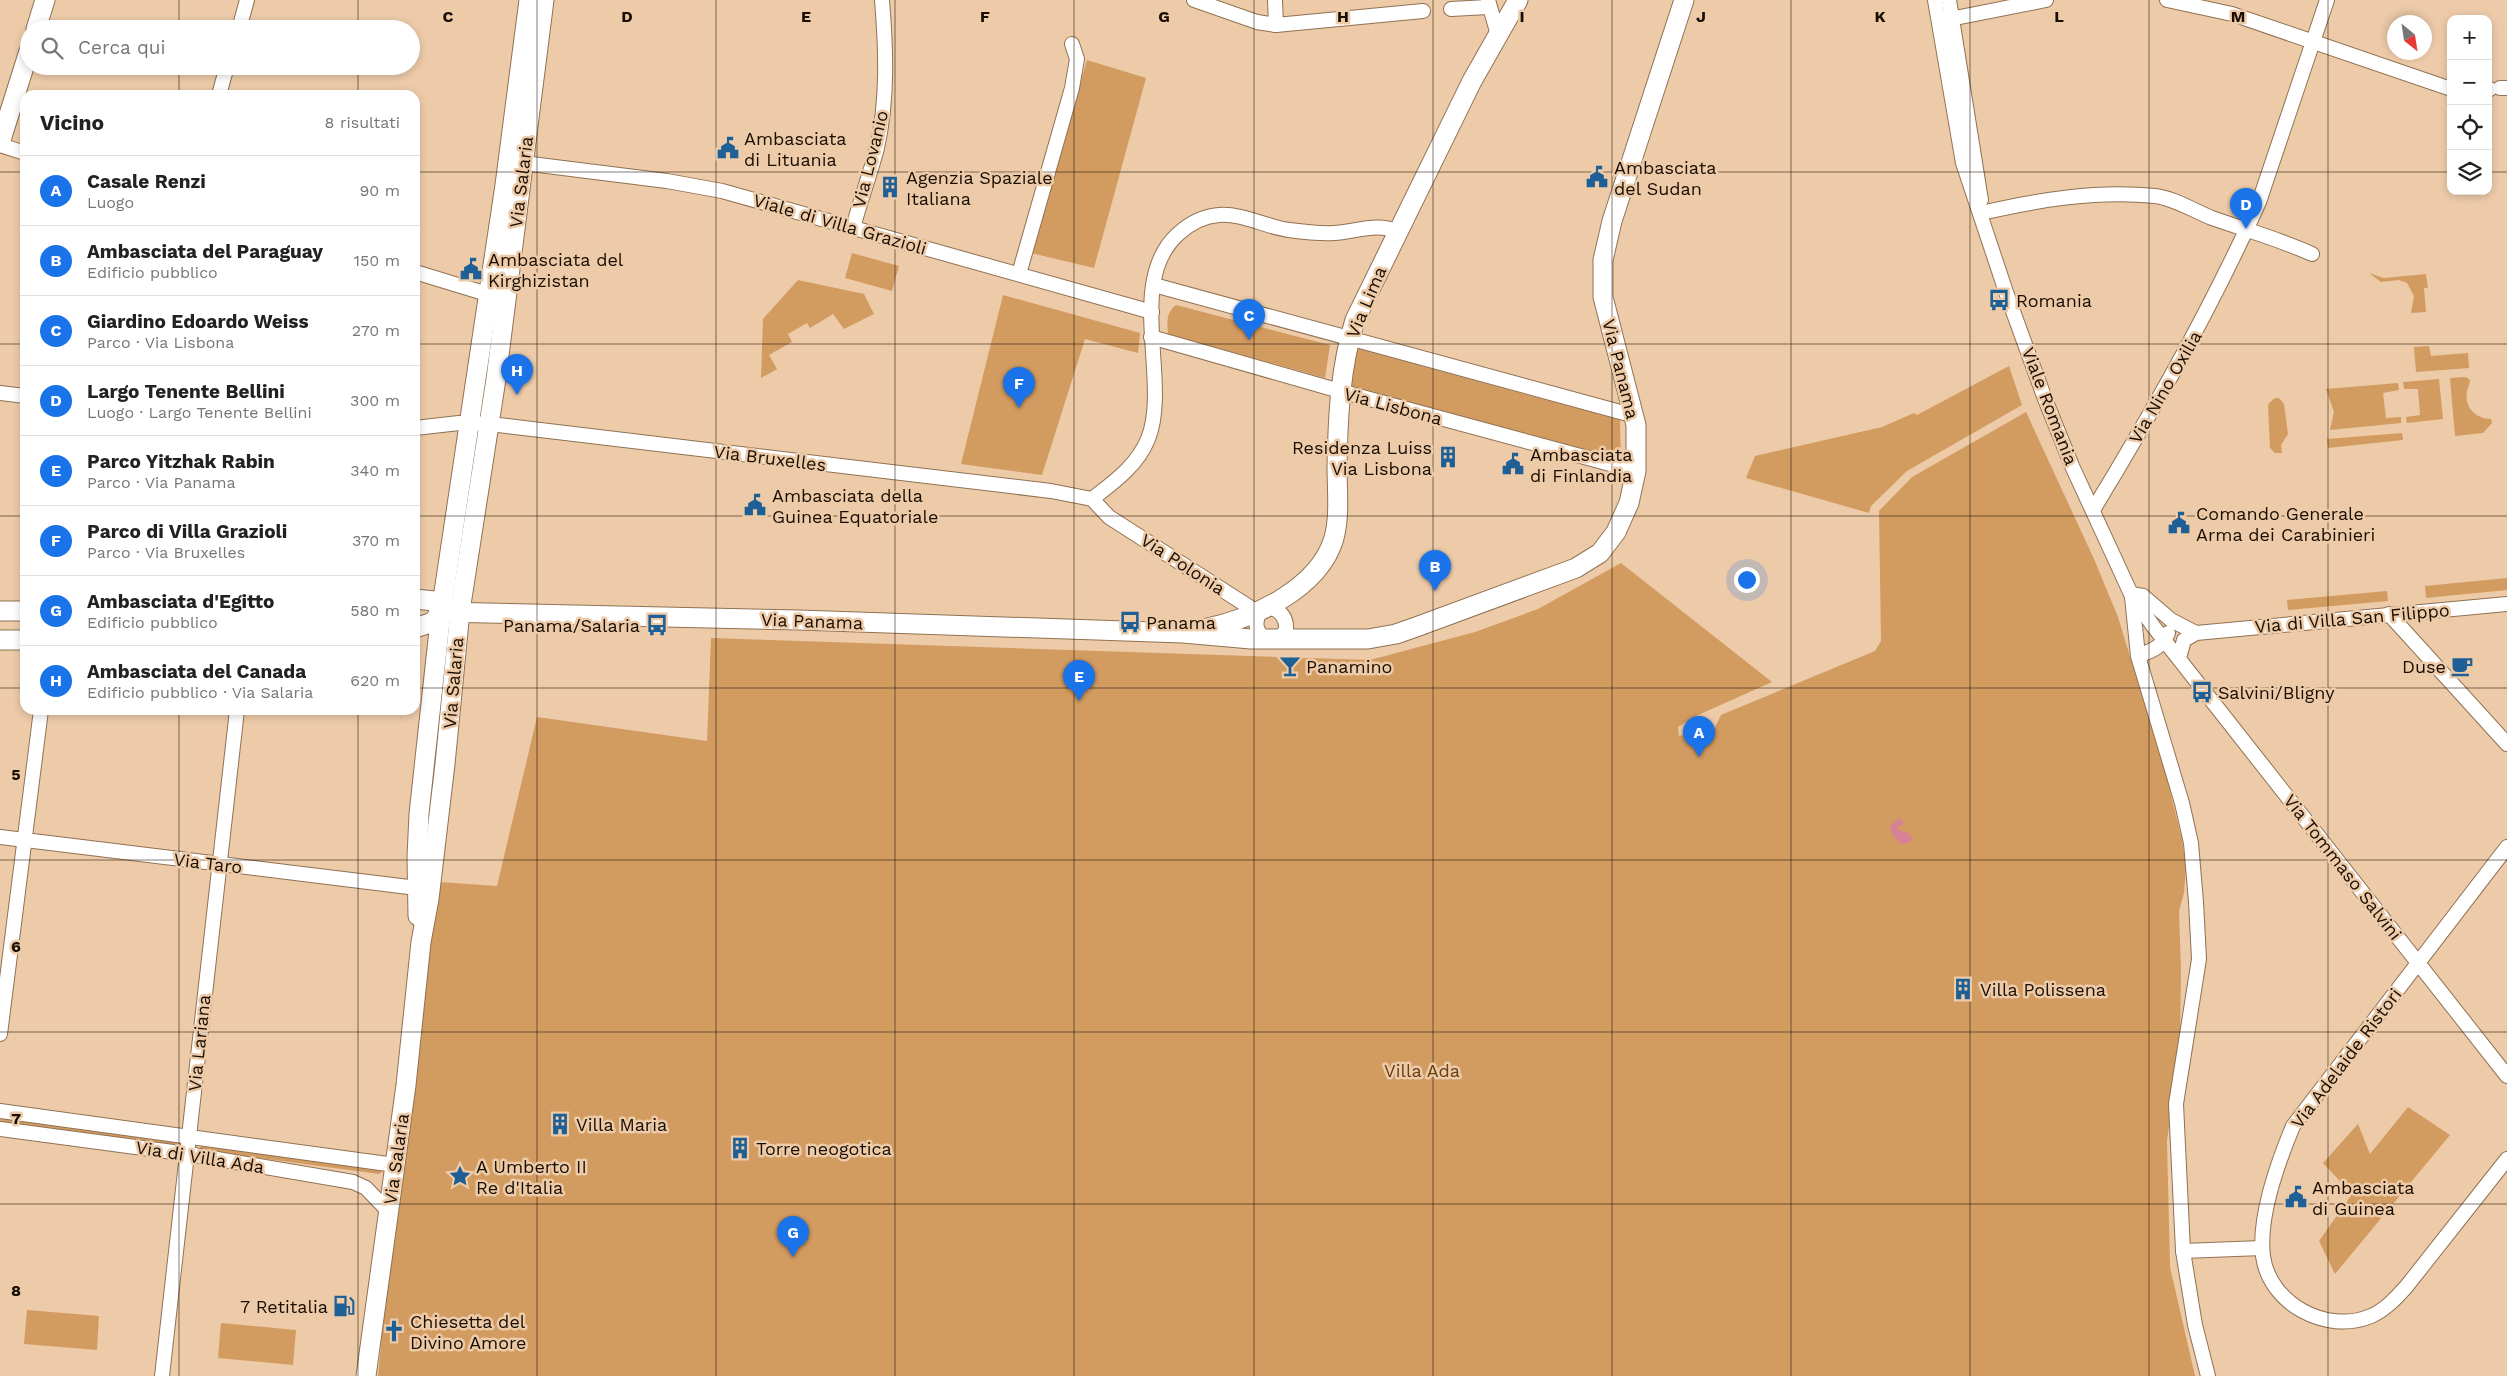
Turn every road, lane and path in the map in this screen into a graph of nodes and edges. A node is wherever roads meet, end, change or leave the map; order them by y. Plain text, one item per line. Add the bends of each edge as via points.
1 (45, 0) edge
2 (247, 0) edge
3 (529, 0) edge
4 (544, 0) edge
5 (882, 0) edge
6 (1194, 0) edge
7 (1275, 0) edge
8 (1518, 0) edge
9 (1684, 0) edge
10 (1935, 0) edge
11 (1949, 0) edge
12 (2046, 0) edge
13 (2168, 0) edge
14 (2327, 0) edge
15 (1488, 4) edge
16 (1452, 10) dead end
17 (1424, 11) dead end
18 (1953, 18) junction
19 (39, 20) edge
20 (241, 20) edge
21 (1939, 21) junction
22 (1276, 25) junction
23 (1498, 35) junction
24 (2311, 40) junction
25 (1072, 44) dead end
26 (22, 75) edge
27 (225, 75) edge
28 (2447, 88) edge
29 (220, 90) edge
30 (0, 144) edge
31 (20, 152) edge
32 (523, 163) junction
33 (1982, 213) junction
34 (852, 228) junction
35 (2247, 229) junction
36 (1398, 232) junction
37 (2312, 254) dead end
38 (420, 274) edge
39 (1019, 274) junction
40 (1154, 285) junction
41 (497, 297) junction
42 (1152, 312) junction
43 (1151, 337) junction
44 (1349, 338) junction
45 (1340, 391) junction
46 (0, 393) edge
47 (20, 395) edge
48 (1635, 416) junction
49 (470, 423) junction
50 (490, 424) junction
51 (420, 428) edge
52 (1636, 471) junction
53 (1092, 499) junction
54 (2093, 510) junction
55 (2132, 594) junction
56 (420, 600) edge
57 (2507, 604) edge
58 (1262, 610) junction
59 (0, 611) edge
60 (20, 611) edge
61 (451, 612) junction
62 (2389, 614) junction
63 (2170, 620) junction
64 (420, 626) edge
65 (1183, 633) junction
66 (2196, 633) junction
67 (420, 634) edge
68 (1277, 634) junction
69 (0, 640) edge
70 (20, 640) edge
71 (2165, 641) junction
72 (438, 652) junction
73 (2138, 656) junction
74 (2179, 658) junction
75 (40, 715) edge
76 (236, 715) edge
77 (2507, 744) edge
78 (0, 837) edge
79 (24, 840) junction
80 (2507, 846) edge
81 (218, 864) junction
82 (416, 888) junction
83 (421, 942) junction
84 (2418, 961) junction
85 (0, 1034) edge
86 (2507, 1076) edge
87 (0, 1111) edge
88 (0, 1129) edge
89 (190, 1138) junction
90 (188, 1154) junction
91 (2507, 1159) edge
92 (395, 1166) junction
93 (388, 1211) junction
94 (2262, 1248) junction
95 (2183, 1250) junction
96 (162, 1376) edge
97 (366, 1376) edge
98 (2208, 1376) edge

1 - 19 street
2 - 20 street
3 - 41 street, Via Salaria via 506,177
4 - 32 street, Via Salaria
5 - 34 street, Via Lovanio via 886,48 884,105 877,148
6 - 22 street via 1257,22
7 - 22 street
8 - 23 street, Via Lima
9 - 48 street, Via Panama via 1612,221 1603,260 1603,297
10 - 21 street, Viale Romania
11 - 18 street, Viale Romania
12 - 18 street
13 - 24 street via 2232,14
14 - 24 street
15 - 16 street
15 - 23 street
17 - 22 street
18 - 21 street
18 - 33 street, Viale Romania via 1981,188
21 - 33 street, Viale Romania via 1964,163
23 - 36 street, Via Lima via 1472,80
24 - 28 street
24 - 35 street, Via Nino Oxilia
25 - 39 street via 1077,59 1072,88
26 - 30 street
27 - 29 street
30 - 31 street
32 - 34 street, Viale di Villa Grazioli via 690,184
32 - 41 street, Via Salaria
33 - 35 street via 2098,194 2157,196
33 - 54 street, Viale Romania via 2006,292 2045,399
34 - 39 street, Viale di Villa Grazioli
35 - 37 street
35 - 54 street, Via Nino Oxilia via 2196,334
36 - 40 street via 1381,227 1345,232 1303,232 1232,216 1212,216 1185,228 1169,244 1158,264
36 - 44 street, Via Lima
38 - 41 street
39 - 42 street, Viale di Villa Grazioli
40 - 42 street
40 - 44 street
41 - 49 street, Via Salaria
41 - 50 street, Via Salaria
42 - 43 street
43 - 45 street, Via Lisbona
43 - 53 street via 1154,391 1150,432 1128,470
44 - 45 street, Via Lima
44 - 48 street
45 - 52 street, Via Lisbona
45 - 58 street, Via Lima via 1334,538 1327,555 1307,578
46 - 47 street
48 - 52 street, Via Panama via 1638,443
49 - 50 street
49 - 51 street
49 - 61 street, Via Salaria
50 - 53 street, Via Bruxelles via 1050,491
50 - 61 street, Via Salaria
52 - 68 street, Via Panama via 1629,503 1616,532 1600,553 1576,568 1396,634 1368,639
53 - 58 street, Via Polonia via 1109,517
54 - 55 street, Viale Romania
55 - 63 street via 2143,596
55 - 71 street, Via Tommaso Salvini
55 - 73 street
56 - 61 street via 434,601
57 - 62 street, Via di Villa San Filippo
58 - 65 street, Via Lima via 1219,626
58 - 68 street via 1257,628
58 - 68 street, Via Polonia via 1279,610
59 - 60 street
61 - 64 street
61 - 65 street, Via Panama
61 - 72 street, Via Salaria
61 - 83 street, Via Salaria via 445,764
62 - 66 street, Via di Villa San Filippo
62 - 77 street
63 - 66 street
63 - 71 street
65 - 68 street, Via Panama
66 - 74 street via 2184,640
67 - 72 street
69 - 70 street
71 - 73 street
71 - 74 street, Via Tommaso Salvini
72 - 82 street, Via Salaria via 420,814
73 - 95 street via 2182,803 2196,902 2199,960 2176,1104
74 - 84 street, Via Tommaso Salvini
75 - 79 street
76 - 81 street, Via Lariana
78 - 79 street, Via Taro
79 - 81 street, Via Taro
79 - 85 street
80 - 84 street, Via Adelaide Ristori
81 - 82 street, Via Taro
81 - 89 street, Via Lariana
82 - 83 street, Via Salaria
83 - 92 street, Via Salaria
84 - 86 street, Via Tommaso Salvini
84 - 94 street, Via Adelaide Ristori via 2293,1126 2276,1166
87 - 89 street, Via di Villa Ada
88 - 90 street, Via di Villa Ada
89 - 90 street, Via Lariana
89 - 92 street, Via di Villa Ada
90 - 93 street, Via di Villa Ada via 353,1182 366,1188
90 - 96 street, Via Lariana
91 - 94 street, Via Adelaide Ristori via 2406,1287 2370,1316 2352,1320 2330,1319 2300,1310 2274,1288 2266,1272
92 - 93 street, Via Salaria
93 - 97 street, Via Salaria
94 - 95 street
95 - 98 street via 2195,1325

